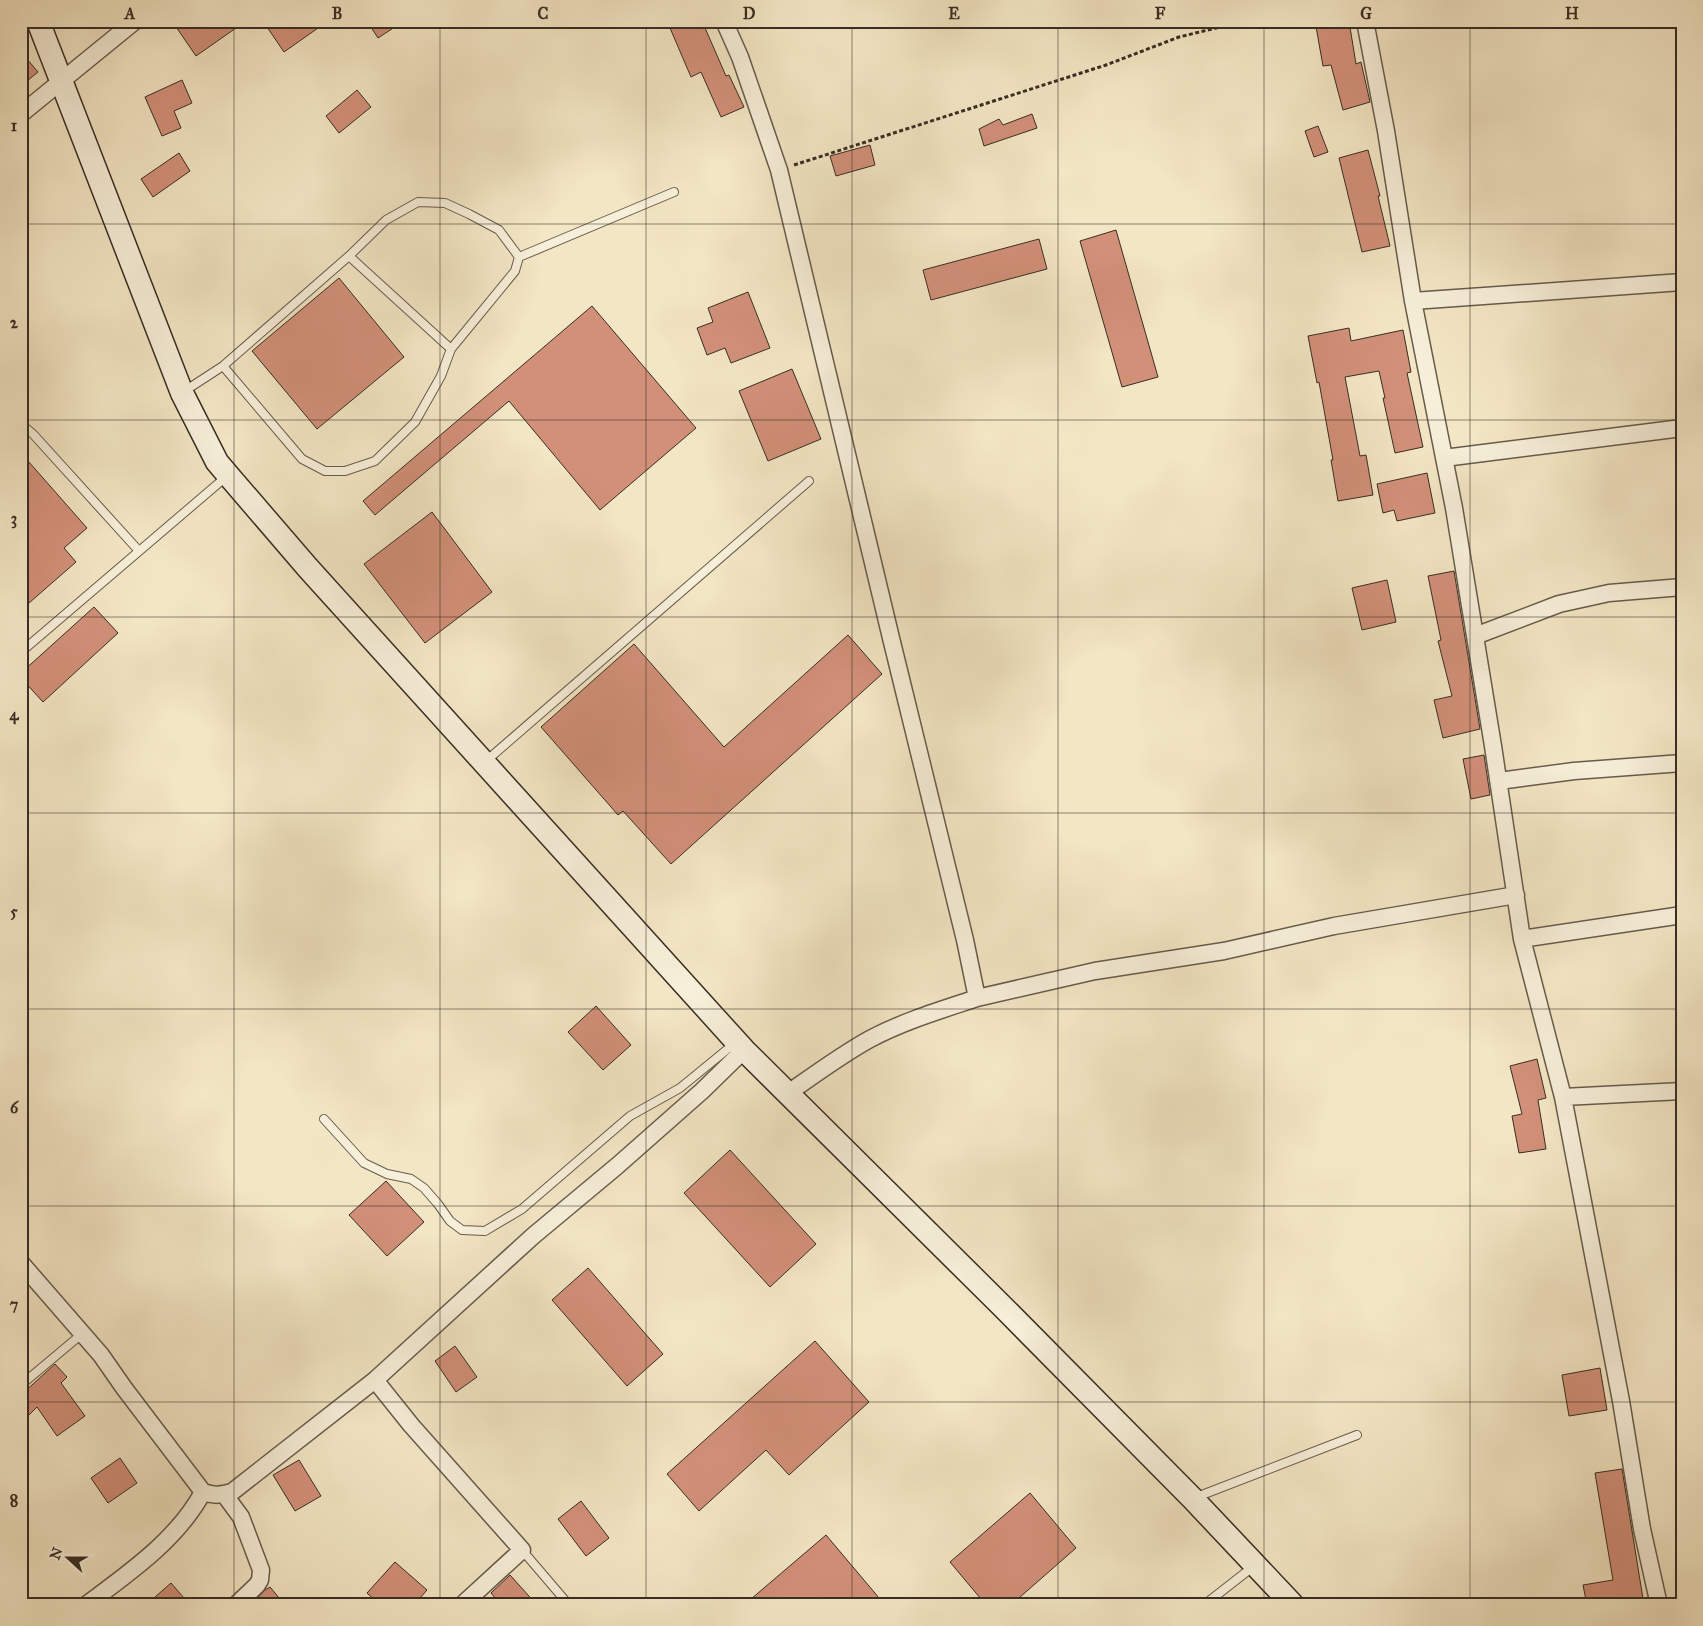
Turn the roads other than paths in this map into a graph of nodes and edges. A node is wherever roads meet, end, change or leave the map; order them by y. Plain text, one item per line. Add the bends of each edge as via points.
1 (38, 21) edge
2 (135, 21) edge
3 (724, 21) edge
4 (1365, 21) edge
5 (62, 80) junction
6 (21, 114) edge
7 (674, 192) dead end
8 (349, 256) junction
9 (519, 257) junction
10 (1682, 282) edge
11 (1413, 301) junction
12 (451, 349) junction
13 (223, 366) junction
14 (182, 393) junction
15 (21, 424) edge
16 (1682, 428) edge
17 (1444, 458) junction
18 (228, 475) junction
19 (809, 480) dead end
20 (140, 550) junction
21 (1682, 587) edge
22 (1475, 636) junction
23 (21, 652) edge
24 (484, 762) junction
25 (1682, 763) edge
26 (1499, 781) junction
27 (1516, 895) junction
28 (1682, 915) edge
29 (1522, 939) junction
30 (977, 998) junction
31 (741, 1046) junction
32 (1682, 1091) edge
33 (787, 1094) junction
34 (1563, 1097) junction
35 (324, 1119) dead end
36 (21, 1263) edge
37 (83, 1333) junction
38 (375, 1380) junction
39 (21, 1385) edge
40 (1357, 1435) dead end
41 (203, 1492) junction
42 (224, 1494) junction
43 (1192, 1498) junction
44 (522, 1550) junction
45 (1255, 1565) junction
46 (86, 1605) edge
47 (236, 1605) edge
48 (462, 1605) edge
49 (570, 1605) edge
50 (1204, 1605) edge
51 (1292, 1605) edge
52 (1659, 1605) edge

1 - 5 street
2 - 5 street
3 - 30 street via 740,57 779,170
4 - 11 street
5 - 6 street
5 - 14 street
7 - 9 lane
8 - 9 lane via 386,220 418,202 445,203 499,230
8 - 12 lane
8 - 13 lane
9 - 12 lane via 515,271
10 - 11 street
11 - 17 street
12 - 13 lane via 441,376 415,422 375,461 345,471 325,470 302,459
13 - 14 lane
14 - 18 street via 217,462
15 - 20 lane
16 - 17 street
17 - 22 street
18 - 20 lane
18 - 24 street
19 - 24 lane
20 - 23 lane
21 - 22 street via 1609,594 1559,604
22 - 26 street
24 - 31 street
25 - 26 street via 1574,771
26 - 27 street
27 - 29 street
27 - 30 street via 1334,926 1224,951 1095,971
28 - 29 street
29 - 34 street
30 - 33 street via 870,1039
31 - 33 street
31 - 35 lane via 680,1088 630,1116 522,1209 485,1231 462,1230 412,1179 387,1174 364,1163
31 - 38 street via 702,1091 533,1236
32 - 34 street
33 - 43 street
34 - 52 street via 1642,1529
36 - 37 street
37 - 39 lane
37 - 41 street
38 - 42 street via 232,1492
38 - 44 street
40 - 43 lane
41 - 42 street via 218,1496
41 - 46 street via 183,1522 136,1568
42 - 47 street via 241,1517 261,1570 257,1585
43 - 45 street
44 - 48 street
44 - 49 lane
45 - 50 lane
45 - 51 street

